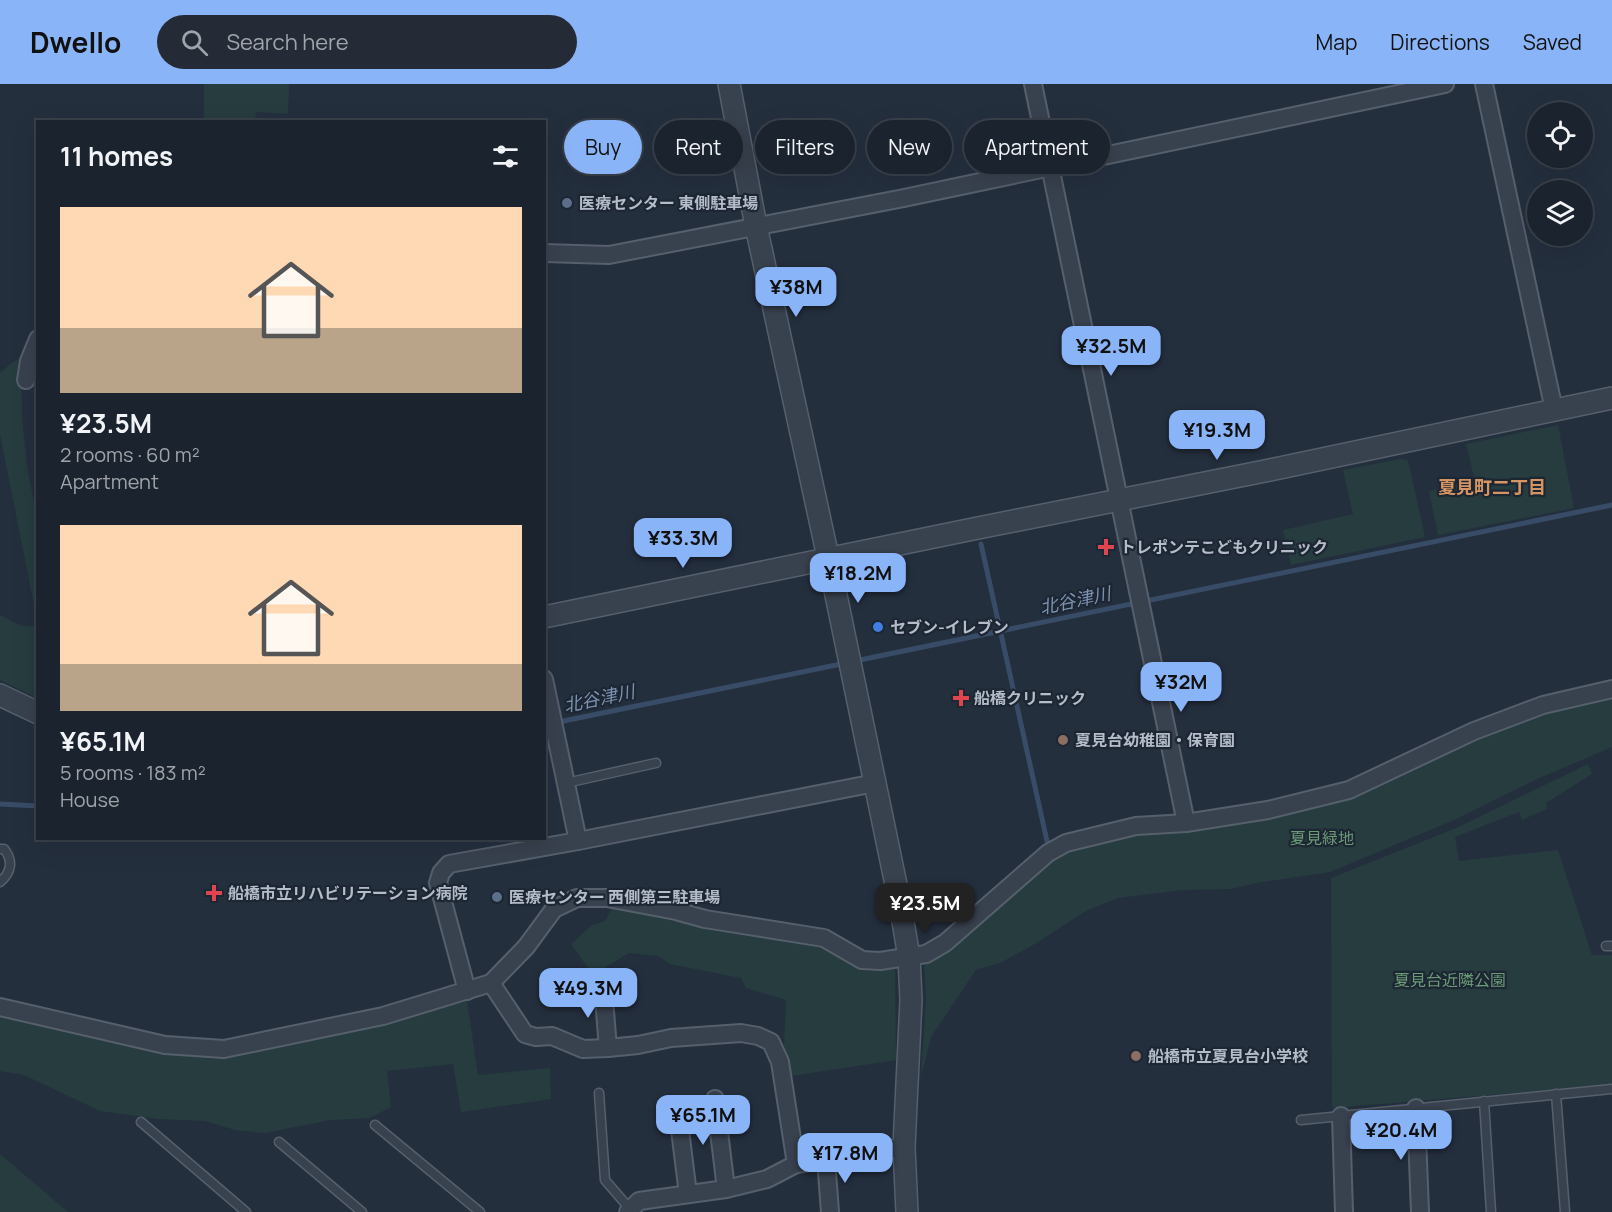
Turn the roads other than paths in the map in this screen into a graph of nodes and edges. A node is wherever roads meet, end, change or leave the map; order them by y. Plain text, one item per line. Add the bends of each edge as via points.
1 (729, 84) edge
2 (1033, 84) edge
3 (1445, 84) edge
4 (1484, 84) edge
5 (1040, 120) edge
6 (1110, 154) edge
7 (1015, 174) edge
8 (1051, 174) edge
9 (756, 226) junction
10 (546, 253) edge
11 (36, 344) edge
12 (26, 380) dead end
13 (1612, 398) edge
14 (1554, 410) junction
15 (1119, 499) junction
16 (829, 559) junction
17 (546, 617) edge
18 (546, 688) edge
19 (1612, 689) edge
20 (0, 695) edge
21 (36, 712) edge
22 (656, 763) dead end
23 (566, 783) junction
24 (875, 783) junction
25 (1186, 823) junction
26 (578, 841) junction
27 (0, 849) edge
28 (0, 882) edge
29 (909, 957) junction
30 (491, 983) junction
31 (603, 987) dead end
32 (467, 991) junction
33 (0, 1007) edge
34 (608, 1048) junction
35 (1612, 1089) edge
36 (600, 1092) dead end
37 (1556, 1094) junction
38 (715, 1100) dead end
39 (1484, 1101) junction
40 (1416, 1108) junction
41 (1341, 1116) junction
42 (1301, 1120) dead end
43 (141, 1122) dead end
44 (375, 1125) dead end
45 (680, 1130) dead end
46 (279, 1142) dead end
47 (904, 1147) junction
48 (826, 1159) junction
49 (796, 1164) junction
50 (726, 1189) junction
51 (688, 1194) junction
52 (629, 1210) edge
53 (246, 1212) edge
54 (362, 1212) edge
55 (480, 1212) edge
56 (830, 1212) edge
57 (908, 1212) edge
58 (1344, 1212) edge
59 (1420, 1212) edge
60 (1491, 1212) edge
61 (1565, 1212) edge

1 - 9 street
2 - 5 street
3 - 6 street
4 - 14 street
7 - 9 street
8 - 15 street
9 - 10 street via 609,255
9 - 16 street
11 - 12 street
13 - 14 street
14 - 15 street
15 - 16 street
15 - 25 street
16 - 17 street
16 - 24 street
18 - 23 street
19 - 25 street via 1543,705 1474,731 1349,790 1268,810
20 - 21 street
22 - 23 lane
23 - 26 street
24 - 26 street
24 - 29 street
25 - 29 street via 1136,826 1066,843 1048,853 945,943 926,954
26 - 32 street via 449,864 441,873 438,883
27 - 28 lane via 8,854 11,863
29 - 30 street via 862,960 824,938 607,898 578,898 554,909 526,947
29 - 47 street via 910,1044
30 - 32 street
30 - 34 street via 525,1034 552,1036 584,1049
31 - 34 street
32 - 33 street via 383,1016 224,1049 165,1045
34 - 49 street via 741,1033 771,1042 780,1062
35 - 37 lane
36 - 52 lane via 605,1180
37 - 39 lane
37 - 61 lane
38 - 50 street
39 - 40 lane
39 - 60 lane
40 - 41 lane
40 - 59 street
41 - 42 lane
41 - 58 street
43 - 53 lane
44 - 55 lane
45 - 51 street
46 - 54 lane
47 - 48 street
47 - 57 street
48 - 49 street
48 - 56 street
49 - 50 street via 767,1179
50 - 51 street
51 - 52 street via 639,1201

